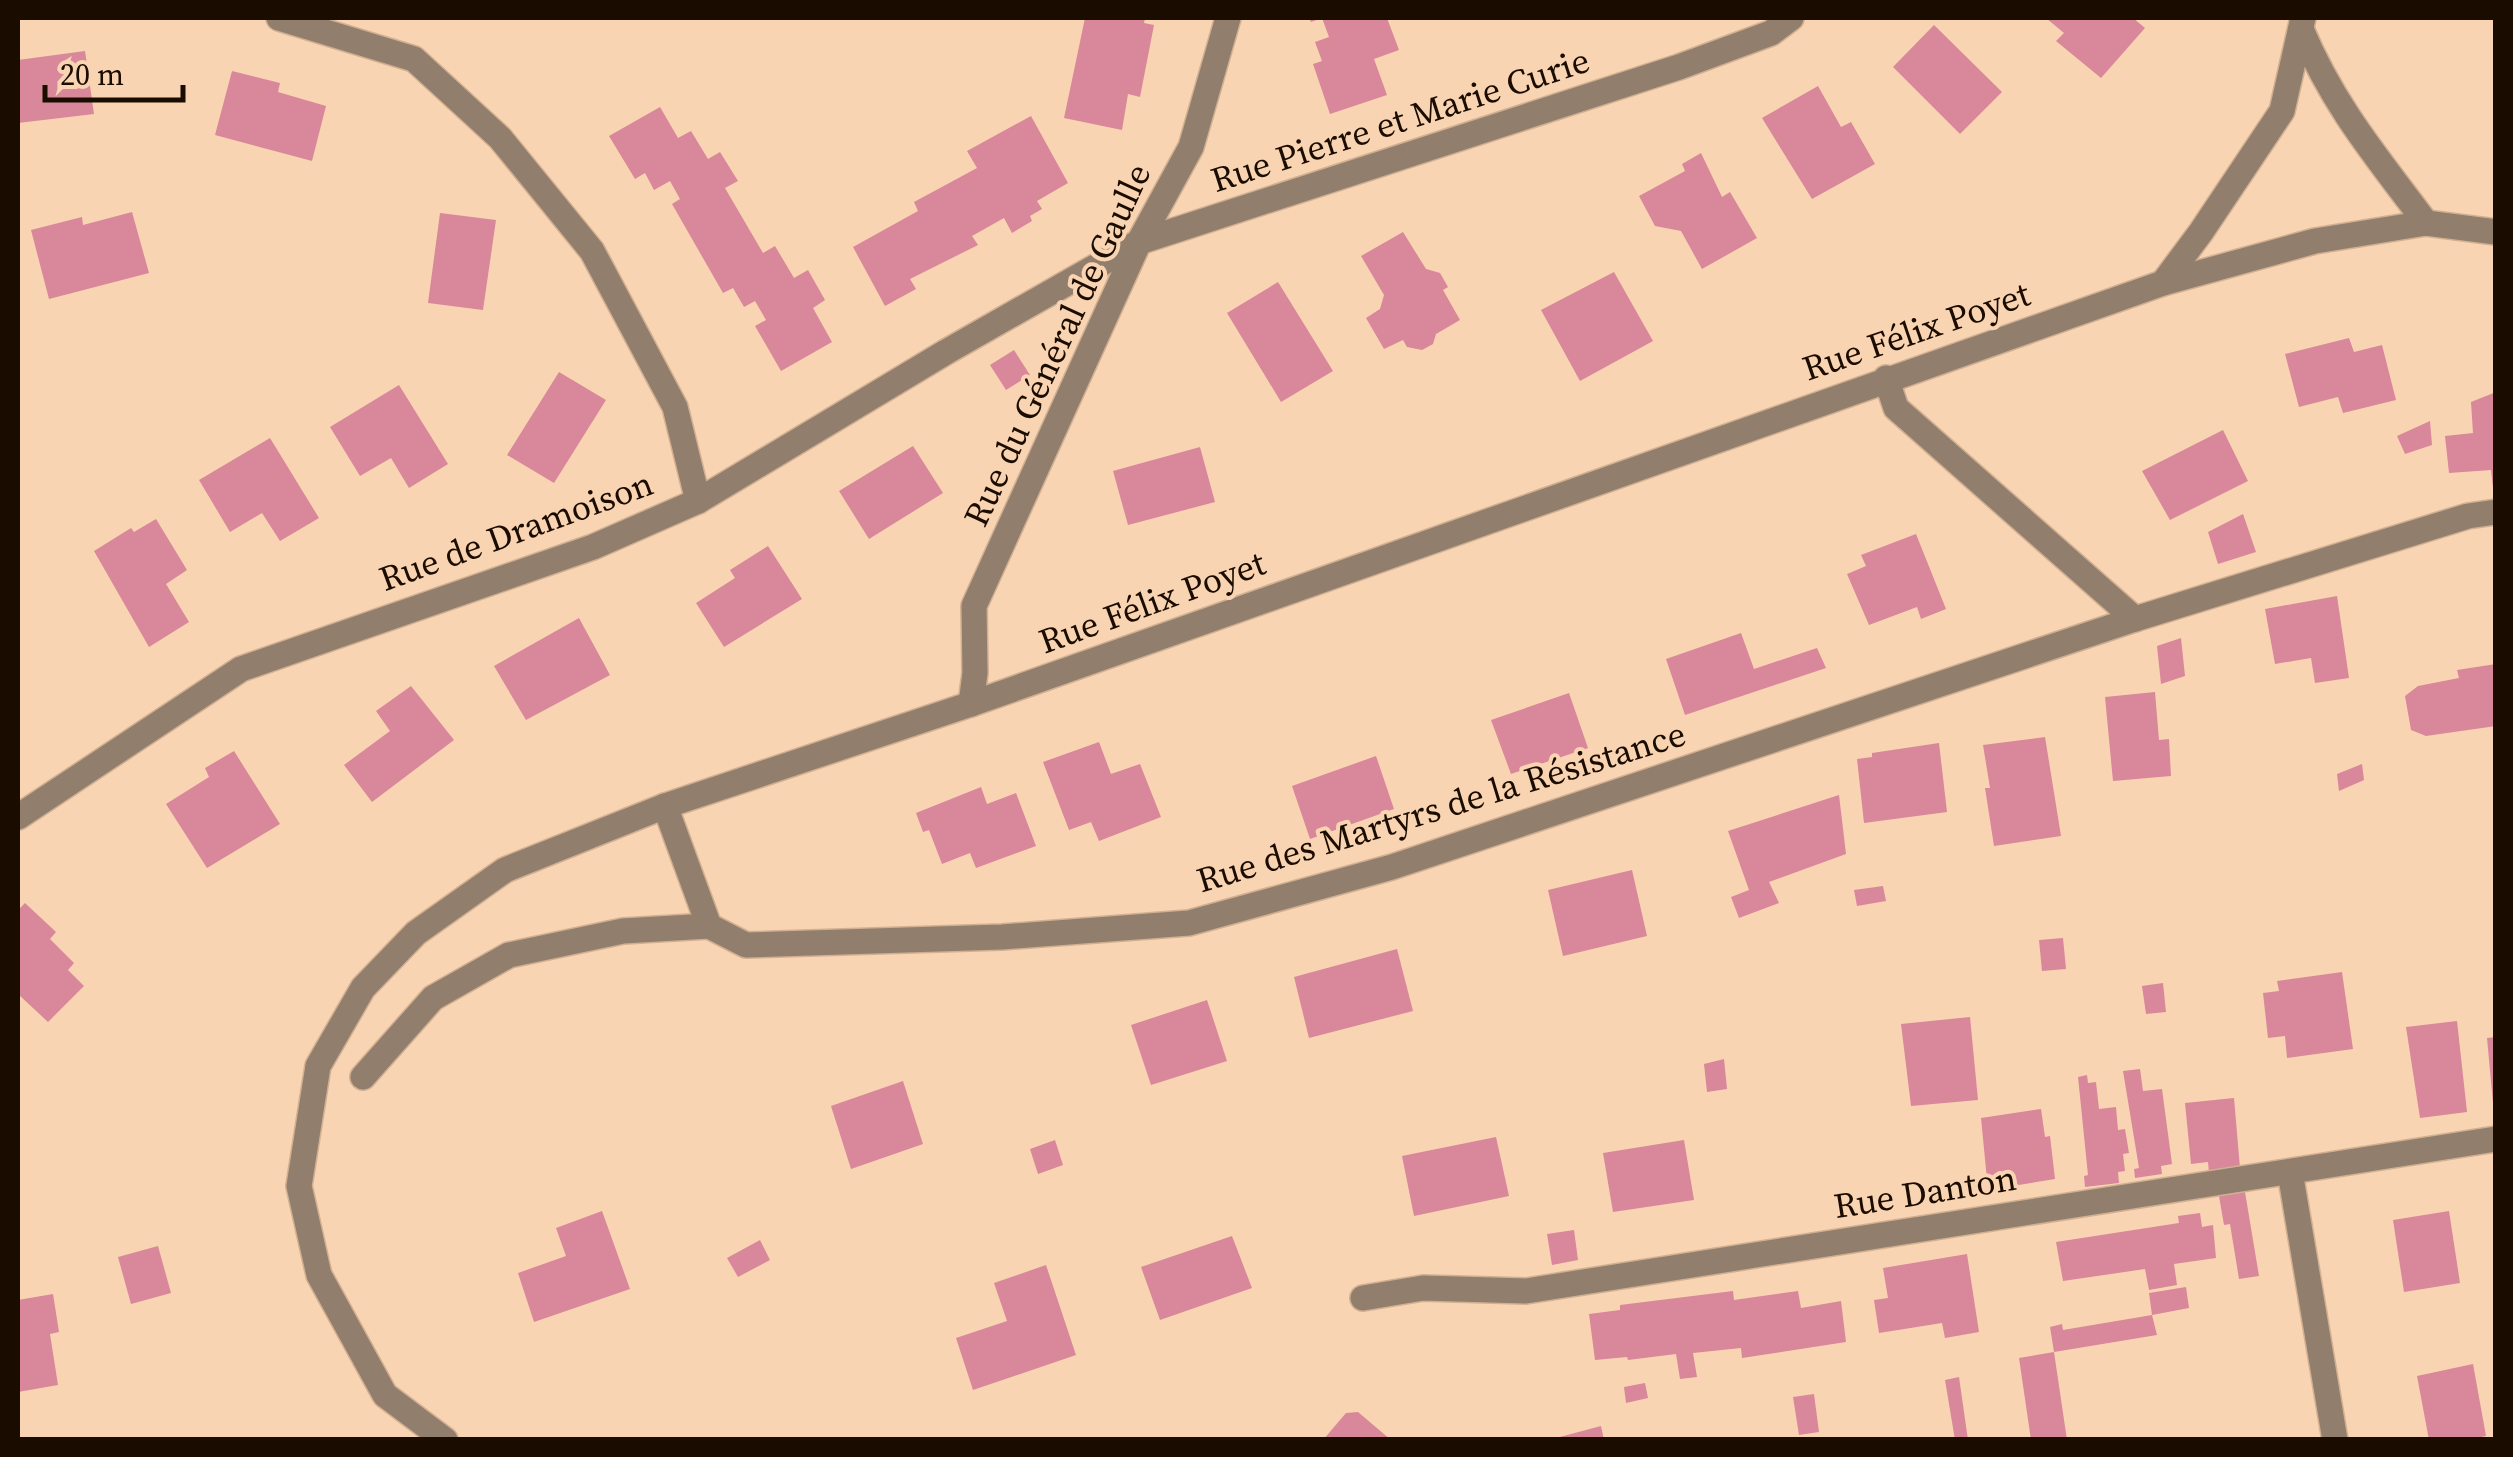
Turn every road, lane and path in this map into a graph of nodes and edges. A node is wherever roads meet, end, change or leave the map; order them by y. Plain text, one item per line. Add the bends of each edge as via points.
1 (279, 18) edge
2 (1228, 18) edge
3 (1791, 18) edge
4 (2302, 24) edge
5 (2426, 223) junction
6 (2496, 232) edge
7 (1139, 242) junction
8 (2163, 283) junction
9 (1886, 378) junction
10 (698, 501) junction
11 (2496, 512) edge
12 (2135, 619) junction
13 (971, 704) junction
14 (665, 806) junction
15 (18, 816) edge
16 (709, 926) junction
17 (362, 1076) dead end
18 (2496, 1139) edge
19 (2290, 1172) junction
20 (1364, 1298) dead end
21 (445, 1440) edge
22 (2336, 1440) edge

1 - 10 street via 414,59 500,138 592,251 675,407
2 - 7 street, Rue du Général de Gaulle via 1191,147
3 - 7 street, Rue Pierre et Marie Curie via 1771,33 1679,67
4 - 5 street via 2346,119
4 - 8 street via 2282,111
5 - 6 street, Rue Félix Poyet
5 - 8 street, Rue Félix Poyet via 2315,241
7 - 10 street, Rue de Dramoison
7 - 13 street, Rue du Général de Gaulle via 974,606
8 - 9 street, Rue Félix Poyet
9 - 12 street via 1896,408
9 - 13 street, Rue Félix Poyet
10 - 15 street, Rue de Dramoison via 593,547 241,668
11 - 12 street, Rue des Martyrs de la Résistance
12 - 16 street, Rue des Martyrs de la Résistance via 1392,867 1190,922 1002,938 746,945
13 - 14 street, Rue Félix Poyet
14 - 16 street
14 - 21 street, Rue Félix Poyet via 506,870 416,933 362,988 318,1066 299,1186 319,1274 385,1394
16 - 17 street via 623,931 509,955 433,998
18 - 19 street, Rue Danton
19 - 20 street, Rue Danton via 1526,1291 1423,1288
19 - 22 street

